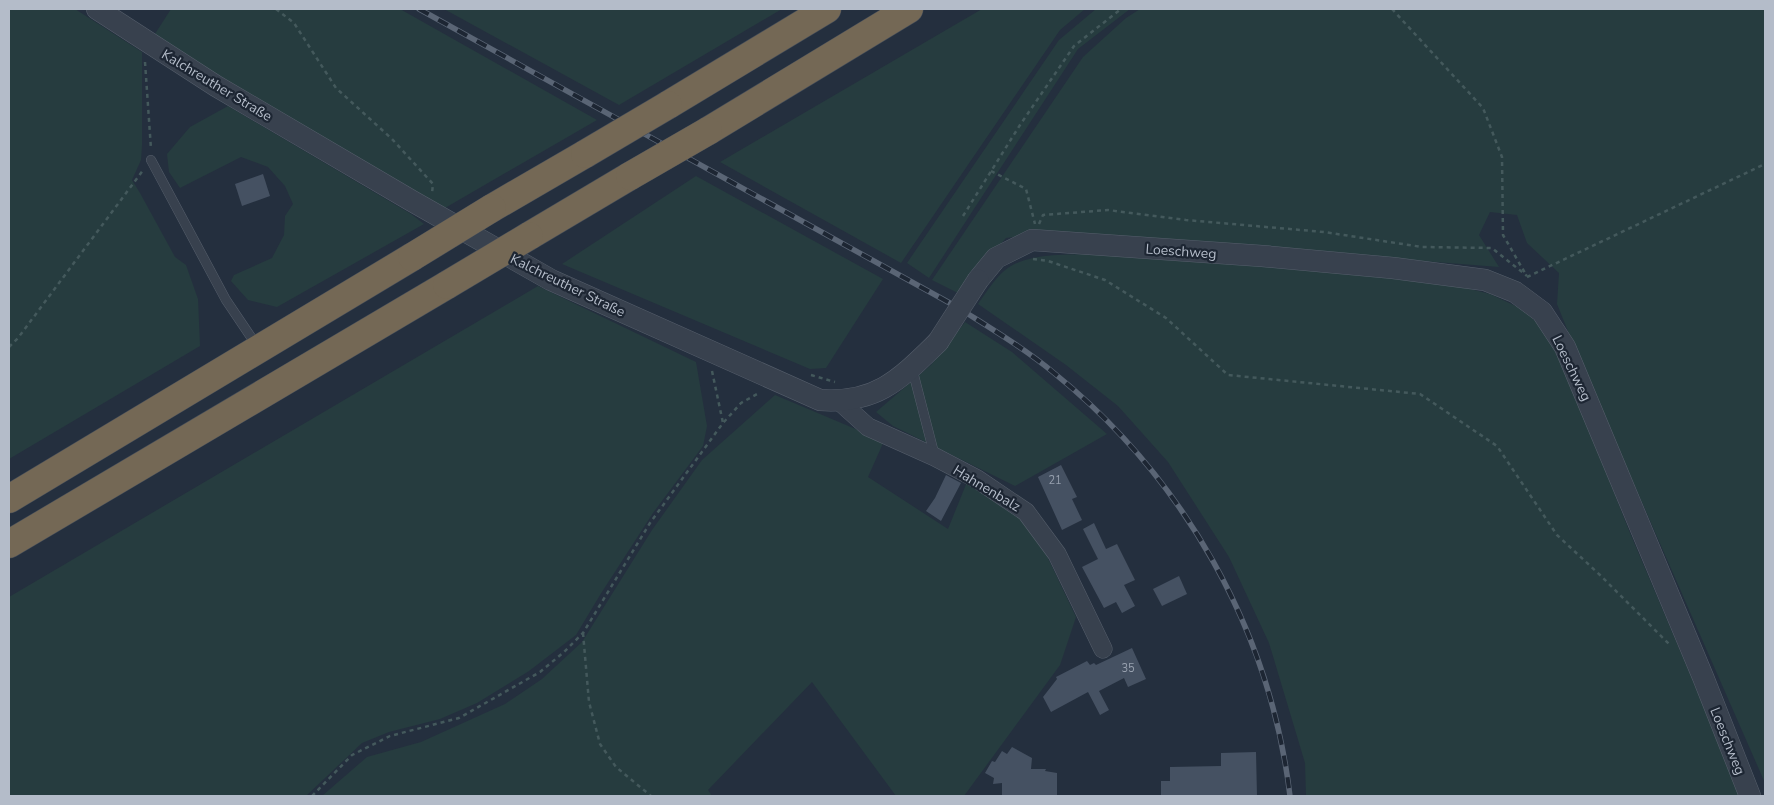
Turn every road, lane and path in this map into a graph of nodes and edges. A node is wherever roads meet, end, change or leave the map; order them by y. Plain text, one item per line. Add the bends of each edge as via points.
1 (97, 9) edge
2 (276, 9) edge
3 (827, 9) edge
4 (909, 9) edge
5 (1121, 9) edge
6 (1392, 9) edge
7 (150, 44) junction
8 (151, 160) junction
9 (1765, 164) edge
10 (991, 171) junction
11 (433, 184) dead end
12 (962, 216) dead end
13 (1029, 249) junction
14 (1527, 276) junction
15 (9, 347) edge
16 (258, 349) junction
17 (709, 352) junction
18 (912, 367) junction
19 (807, 374) dead end
20 (778, 382) junction
21 (838, 392) junction
22 (722, 423) junction
23 (935, 457) junction
24 (9, 499) edge
25 (9, 544) edge
26 (583, 633) junction
27 (1103, 648) dead end
28 (1676, 650) dead end
29 (312, 796) edge
30 (651, 796) edge
31 (1750, 796) edge

1 - 7 street, Kalchreuther Straße
2 - 11 path via 294,23 336,88 392,139
3 - 16 highway, bridge
4 - 25 highway, bridge
5 - 10 path via 1074,46
6 - 14 path via 1483,108 1502,157 1503,235
7 - 8 path via 145,53
7 - 17 street, Kalchreuther Straße via 216,86 551,280
8 - 15 path
8 - 16 lane via 226,300
9 - 14 path
10 - 12 path
10 - 13 path via 1026,189 1035,221
13 - 14 path via 1044,216 1108,210 1324,232 1422,247 1492,248
13 - 18 street, Kalchreuther Straße, bridge via 996,258 938,342
13 - 28 path via 1048,261 1105,280 1166,318 1228,375 1420,394 1496,446 1557,535
13 - 31 street, Loeschweg via 1290,259 1393,268 1485,280 1515,292 1542,312 1565,347
16 - 24 highway
17 - 20 street, Kalchreuther Straße
17 - 22 path
18 - 21 street, Kalchreuther Straße via 894,382 869,395
18 - 23 lane
19 - 21 path
20 - 21 street, Kalchreuther Straße via 820,400
20 - 22 path via 741,403
21 - 23 street, Hahnenbalz via 868,427
22 - 26 path via 650,523
23 - 27 street, Hahnenbalz via 977,479 1026,512 1057,554
26 - 29 path via 540,672 459,718 390,736 352,755
26 - 30 path via 589,702 600,744 616,767

